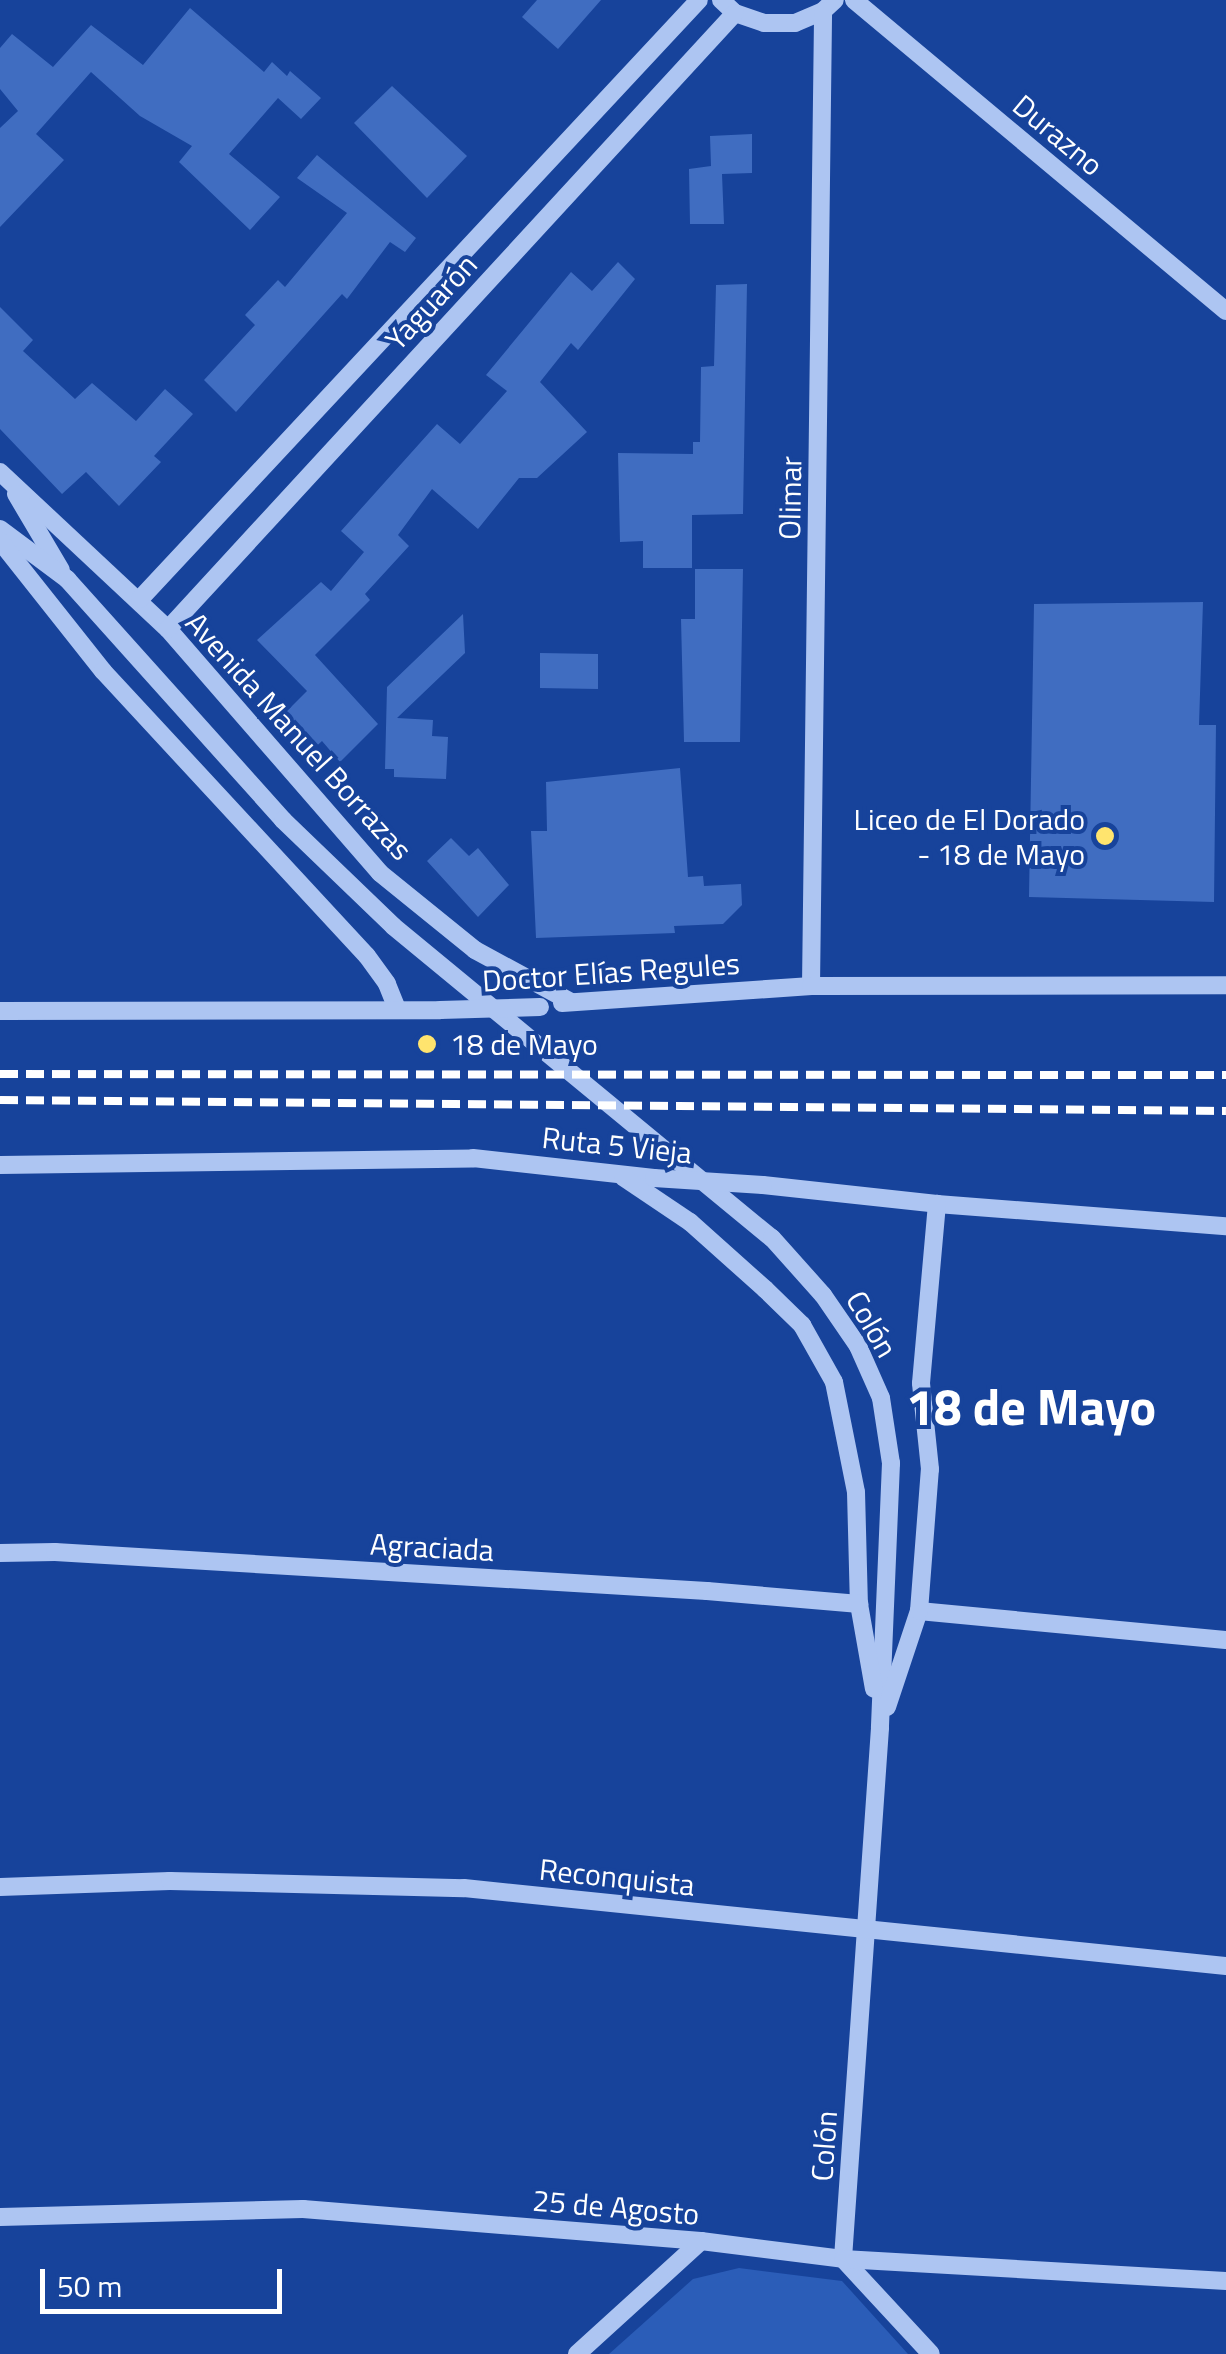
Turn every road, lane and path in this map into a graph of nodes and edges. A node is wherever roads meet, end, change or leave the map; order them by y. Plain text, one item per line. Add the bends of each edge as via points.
1 (699, 0) edge
2 (854, 0) edge
3 (728, 6) edge
4 (829, 6) edge
5 (1226, 312) edge
6 (3, 476) edge
7 (0, 529) edge
8 (0, 542) edge
9 (66, 580) junction
10 (140, 600) junction
11 (168, 629) junction
12 (1226, 985) edge
13 (811, 986) junction
14 (571, 1002) junction
15 (396, 1009) junction
16 (0, 1011) edge
17 (610, 1101) joint
18 (0, 1165) edge
19 (619, 1174) junction
20 (937, 1204) junction
21 (1226, 1226) edge
22 (0, 1553) edge
23 (859, 1604) junction
24 (919, 1611) junction
25 (1226, 1640) edge
26 (880, 1728) junction
27 (0, 1887) edge
28 (867, 1932) junction
29 (1226, 1966) edge
30 (0, 2217) edge
31 (701, 2241) junction
32 (843, 2259) junction
33 (1226, 2281) edge
34 (577, 2354) edge
35 (931, 2354) edge

1 - 10 street, Yaguarón
2 - 5 street, Durazno
3 - 4 street via 764,23 795,23
3 - 11 street, Yaguarón
4 - 13 street, Olimar
6 - 9 street, Avenida Manuel Borrazas
6 - 10 street, Avenida Manuel Borrazas
7 - 9 street, Avenida Manuel Borrazas
8 - 15 street via 103,671 367,956
9 - 17 street, Avenida Manuel Borrazas via 283,820 393,926
10 - 11 street, Avenida Manuel Borrazas
11 - 14 street, Avenida Manuel Borrazas via 380,873 475,950
12 - 13 street, Doctor Elías Regules
13 - 14 street, Doctor Elías Regules
14 - 15 street, Doctor Elías Regules, bridge
15 - 16 street, Doctor Elías Regules
17 - 26 street, Colón via 772,1238 823,1295 858,1346 882,1398 891,1463
18 - 19 street, Ruta 5 Vieja via 473,1158
19 - 20 street, Ruta 5 Vieja, bridge
19 - 23 street, Colón via 690,1222 766,1289 802,1326 834,1382 856,1492
20 - 21 street, Ruta 5 Vieja
20 - 24 street, Colón via 921,1384 930,1469
22 - 23 street, Agraciada
23 - 26 street, Colón
24 - 25 street
24 - 26 street, Colón
26 - 28 street, Colón
27 - 28 street, Reconquista via 170,1881 464,1888
28 - 29 street, Reconquista
28 - 32 street, Colón
30 - 31 street, 25 de Agosto via 303,2209
31 - 32 street, 25 de Agosto
31 - 34 street
32 - 33 street, 25 de Agosto
32 - 35 street

